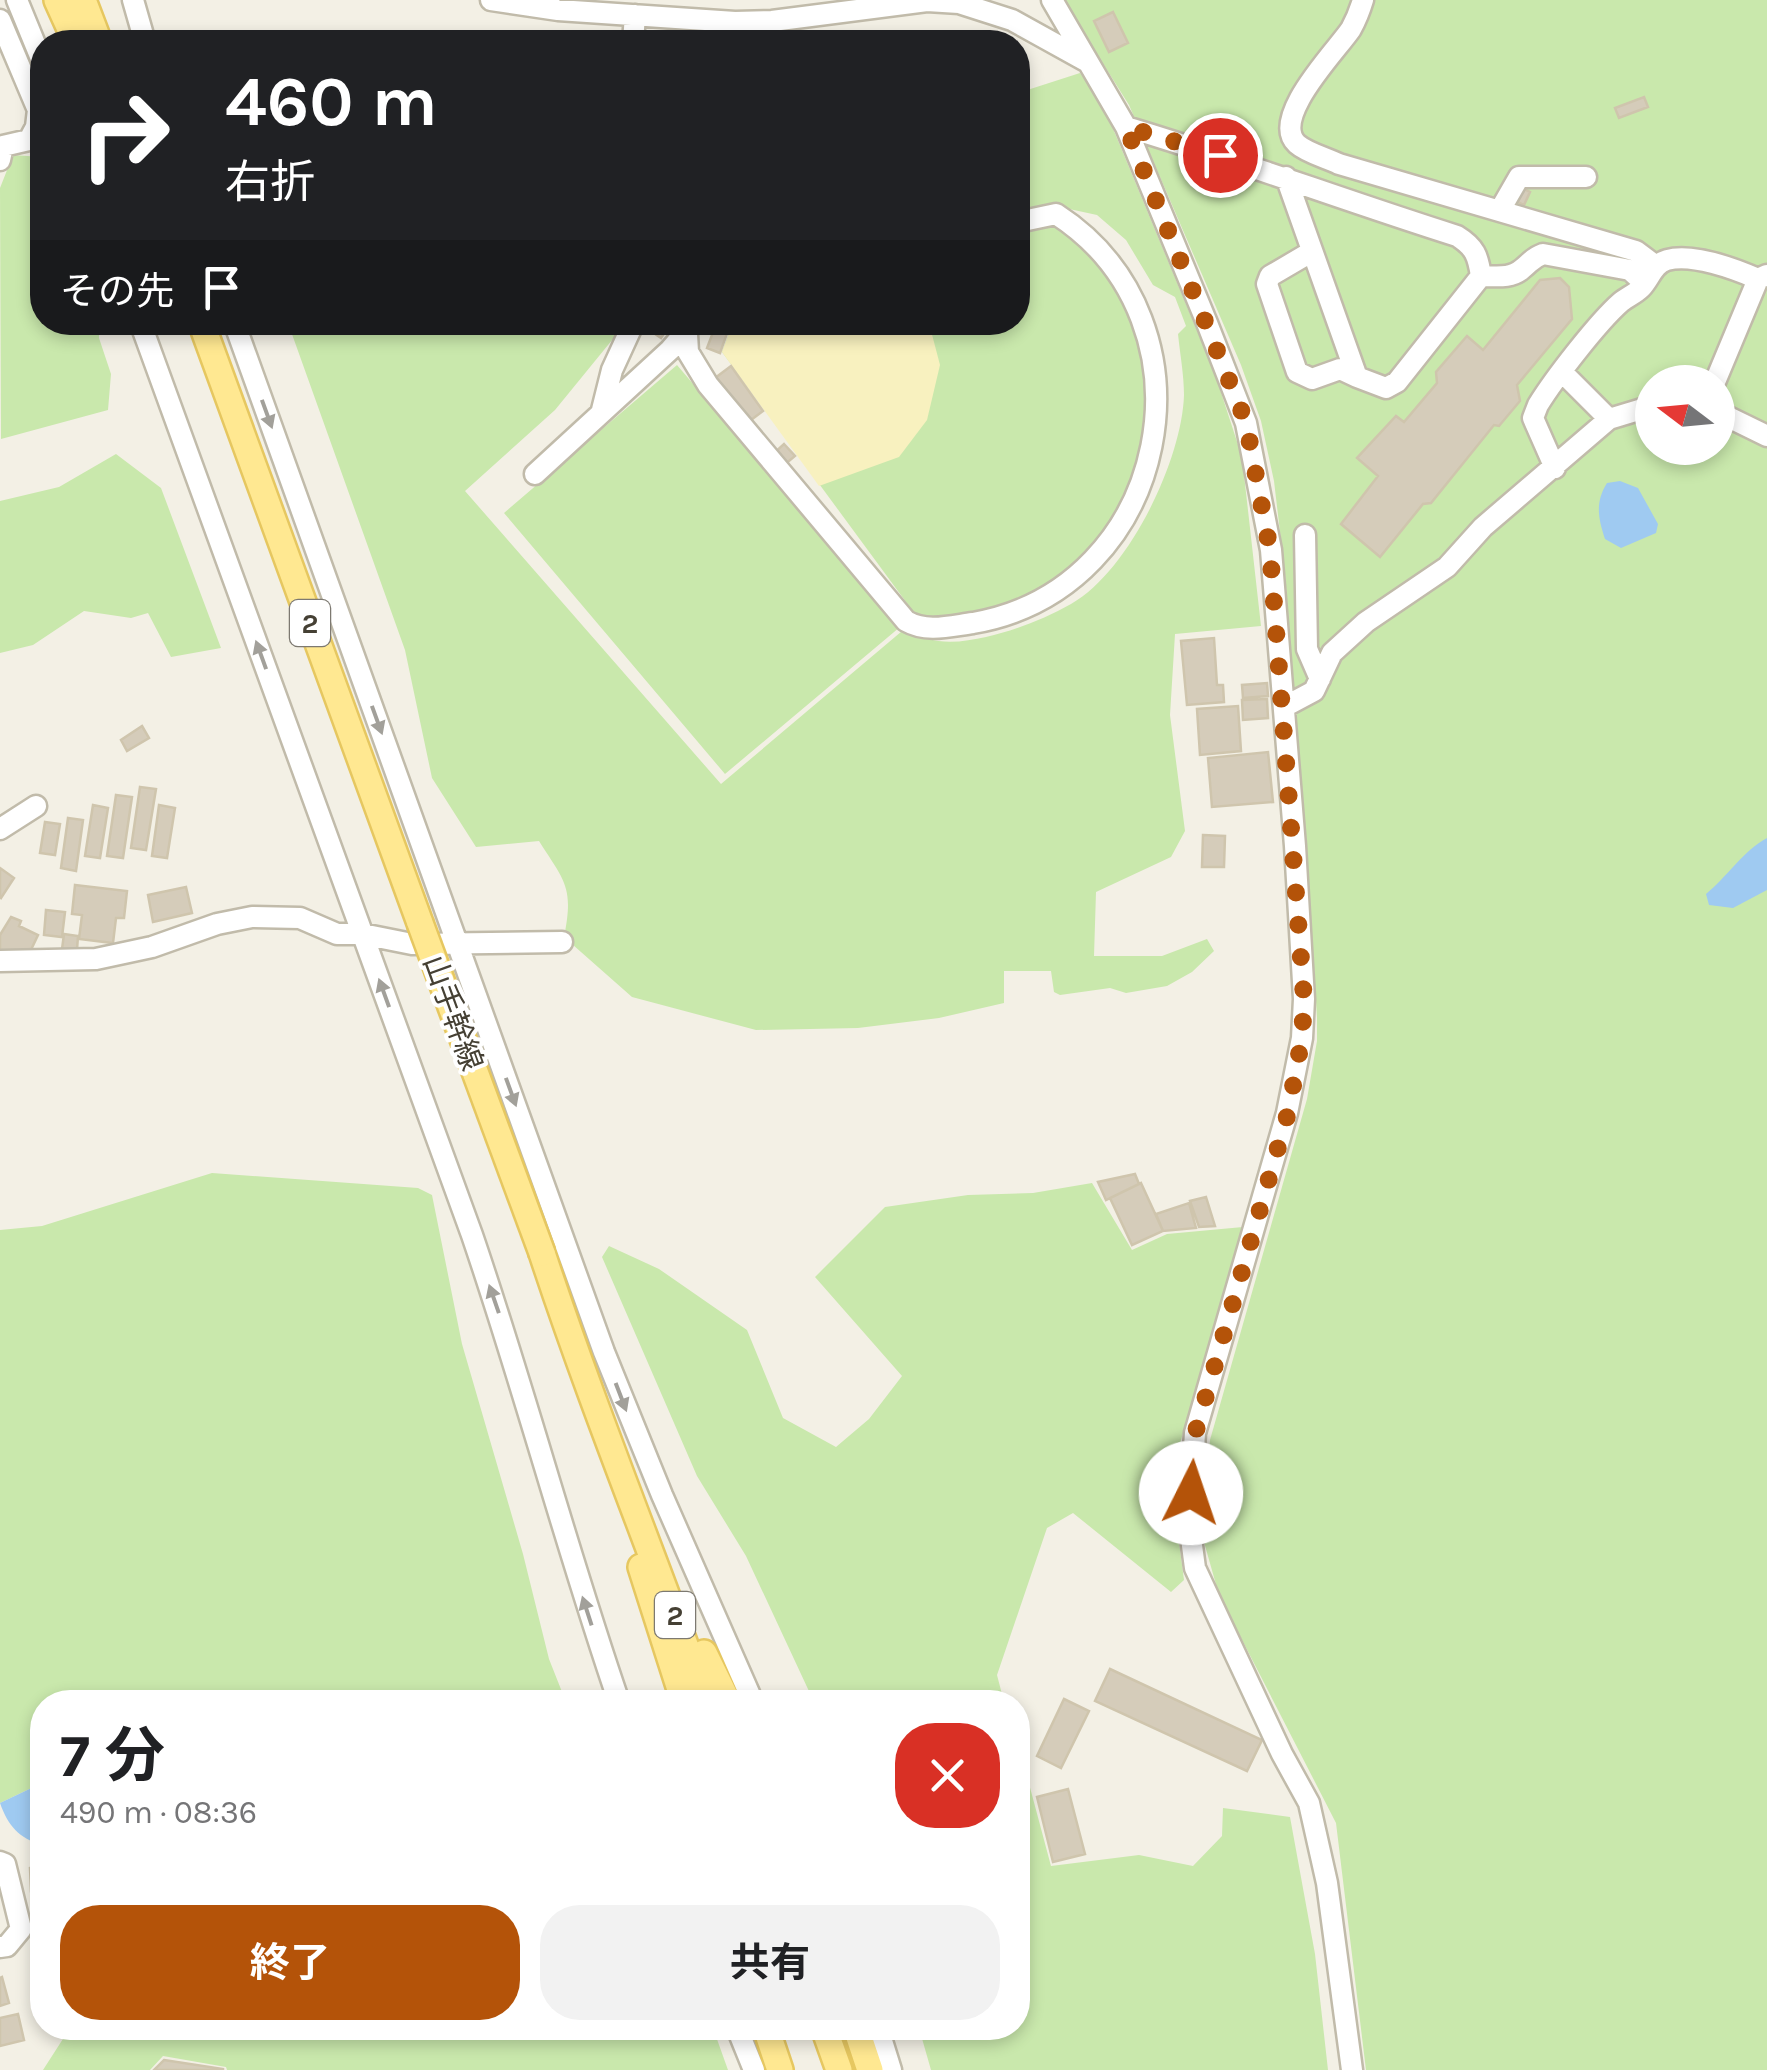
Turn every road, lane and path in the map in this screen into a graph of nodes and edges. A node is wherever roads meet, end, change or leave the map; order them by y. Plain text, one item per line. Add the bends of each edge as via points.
1 (17, 0) edge
2 (56, 0) edge
3 (83, 0) edge
4 (100, 0) edge
5 (132, 0) edge
6 (491, 0) edge
7 (927, 0) edge
8 (1054, 0) edge
9 (1363, 0) edge
10 (635, 15) junction
11 (0, 20) edge
12 (70, 30) edge
13 (94, 30) edge
14 (109, 30) edge
15 (141, 30) edge
16 (634, 30) edge
17 (30, 31) edge
18 (1086, 61) junction
19 (30, 91) edge
20 (1126, 127) junction
21 (30, 138) edge
22 (0, 160) edge
23 (1286, 177) junction
24 (1586, 177) dead end
25 (1500, 210) junction
26 (1030, 219) edge
27 (1311, 252) junction
28 (1656, 266) junction
29 (1481, 276) junction
30 (1762, 277) edge
31 (1641, 288) junction
32 (145, 335) edge
33 (206, 335) edge
34 (239, 335) edge
35 (628, 335) edge
36 (682, 335) edge
37 (689, 335) edge
38 (1723, 365) edge
39 (1563, 374) junction
40 (1357, 376) junction
41 (602, 410) junction
42 (1635, 411) edge
43 (1609, 419) junction
44 (1735, 420) edge
45 (1767, 436) edge
46 (1555, 468) junction
47 (535, 474) dead end
48 (1305, 535) dead end
49 (1320, 679) junction
50 (1284, 707) junction
51 (36, 806) dead end
52 (0, 829) edge
53 (362, 934) junction
54 (562, 942) dead end
55 (457, 943) junction
56 (0, 960) edge
57 (581, 1372) junction
58 (643, 1527) junction
59 (615, 1690) edge
60 (680, 1690) edge
61 (702, 1690) edge
62 (722, 1690) edge
63 (748, 1690) edge
64 (0, 1862) edge
65 (0, 1947) edge
66 (741, 2040) edge
67 (770, 2040) edge
68 (828, 2040) edge
69 (860, 2040) edge
70 (882, 2040) edge
71 (754, 2070) edge
72 (780, 2070) edge
73 (839, 2070) edge
74 (870, 2070) edge
75 (891, 2070) edge
76 (1352, 2070) edge

1 - 17 street
2 - 12 main road
3 - 13 main road
4 - 14 main road
5 - 15 street
6 - 10 street
7 - 10 street via 772,21
7 - 18 street via 1012,20
8 - 18 street
9 - 25 street via 1350,29 1301,93 1292,138 1340,164
10 - 16 street
11 - 19 street
18 - 20 street
20 - 23 street
20 - 50 street via 1246,422 1270,550
21 - 22 street via 4,146
23 - 27 street
23 - 29 street via 1457,236 1478,256
24 - 25 street via 1519,177
25 - 28 street via 1636,251
26 - 37 street via 1056,214 1091,242 1124,283 1153,356 1157,423 1144,482 1115,533 1077,574 1010,614 936,628 906,621 708,385 688,352
27 - 40 street
27 - 40 street via 1267,284 1297,372 1312,379 1340,369
28 - 30 street via 1683,260
28 - 31 street
29 - 31 street via 1509,276 1543,254 1630,270
29 - 40 street via 1397,382 1386,388
30 - 38 street
31 - 39 street
53 -> 32 street
33 - 57 main road, 山手幹線 / 2, bridge
34 -> 55 street
35 - 41 street
36 - 41 street
39 - 43 street
39 - 46 street via 1533,418
41 - 47 street
42 - 43 street
43 - 46 street
44 - 45 street
46 - 49 street via 1446,567 1366,622 1332,654
48 - 49 street via 1307,649
49 - 50 street via 1314,691
50 - 76 street via 1302,1038 1288,1113 1195,1434 1189,1523 1195,1568 1309,1803 1328,1883
51 - 52 street
53 - 55 street via 412,944
53 - 56 street via 338,934 300,918 252,916 96,959
59 -> 53 street via 516,1362
54 - 55 street
55 -> 63 street via 624,1406
57 - 58 main road, 山手幹線 / 2
57 - 60 main road
58 - 61 main road, 山手幹線 / 2
58 - 62 main road
64 - 65 street via 6,1864 21,1929
66 - 71 street
67 - 72 main road
68 - 73 main road
69 - 74 main road
70 - 75 street

